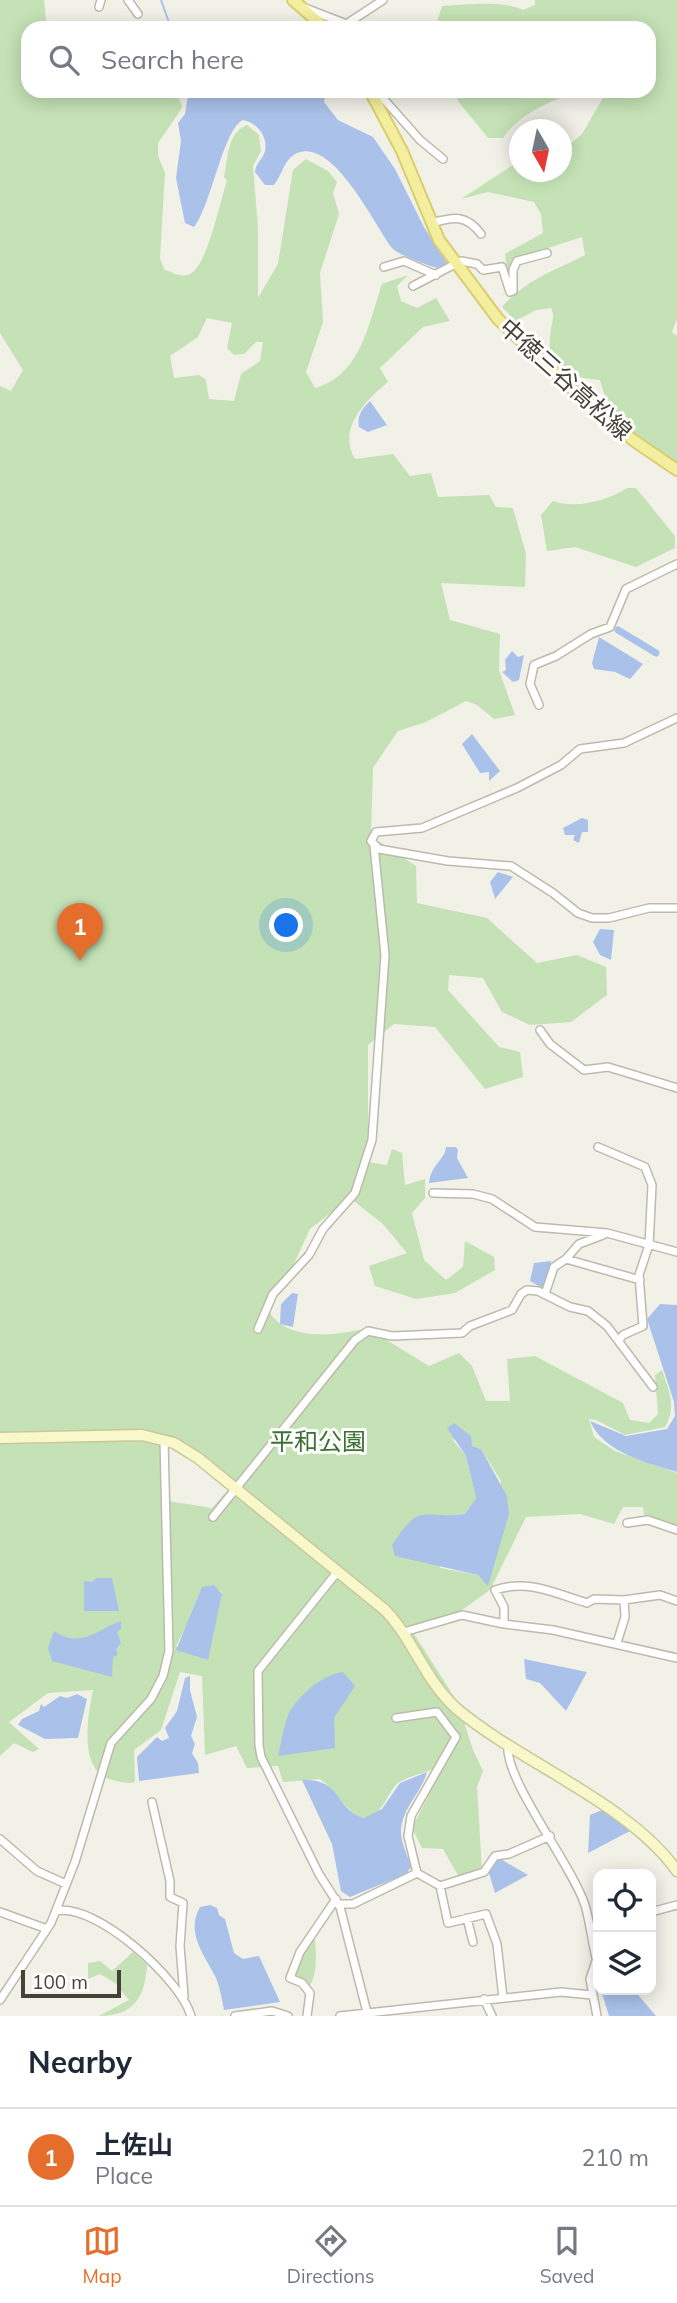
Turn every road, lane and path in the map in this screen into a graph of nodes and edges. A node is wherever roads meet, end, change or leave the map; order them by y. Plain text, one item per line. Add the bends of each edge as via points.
1 (128, 0) edge
2 (293, 0) edge
3 (383, 0) edge
4 (304, 8) junction
5 (138, 14) dead end
6 (318, 21) edge
7 (342, 21) edge
8 (351, 21) edge
9 (374, 98) edge
10 (383, 98) edge
11 (443, 159) dead end
12 (430, 223) junction
13 (481, 234) dead end
14 (547, 253) dead end
15 (455, 263) junction
16 (384, 267) dead end
17 (436, 275) junction
18 (413, 286) dead end
19 (677, 470) edge
20 (677, 564) edge
21 (539, 705) dead end
22 (677, 718) edge
23 (374, 846) junction
24 (677, 908) edge
25 (540, 1030) dead end
26 (677, 1088) edge
27 (598, 1147) dead end
28 (433, 1192) dead end
29 (607, 1233) junction
30 (649, 1245) junction
31 (677, 1252) edge
32 (566, 1259) junction
33 (640, 1280) junction
34 (545, 1294) junction
35 (258, 1329) dead end
36 (620, 1339) junction
37 (653, 1387) dead end
38 (0, 1438) edge
39 (164, 1440) junction
40 (236, 1489) junction
41 (213, 1517) dead end
42 (627, 1523) dead end
43 (677, 1530) edge
44 (338, 1571) junction
45 (624, 1600) junction
46 (677, 1601) edge
47 (504, 1625) junction
48 (404, 1632) junction
49 (617, 1643) junction
50 (677, 1658) edge
51 (396, 1718) dead end
52 (508, 1744) junction
53 (152, 1802) dead end
54 (550, 1836) junction
55 (0, 1839) edge
56 (677, 1871) edge
57 (416, 1873) junction
58 (66, 1884) junction
59 (440, 1885) junction
60 (337, 1901) junction
61 (677, 1905) edge
62 (656, 1911) edge
63 (0, 1912) edge
64 (56, 1912) junction
65 (467, 1919) junction
66 (47, 1929) junction
67 (593, 1939) edge
68 (473, 1942) dead end
69 (593, 1969) edge
70 (592, 1995) junction
71 (184, 1996) junction
72 (503, 1998) junction
73 (484, 1999) junction
74 (0, 2000) edge
75 (368, 2014) edge
76 (191, 2016) edge
77 (235, 2016) edge
78 (288, 2016) edge
79 (307, 2016) edge
80 (340, 2016) edge
81 (492, 2016) edge
82 (597, 2016) edge

1 - 5 street
2 - 4 main road
3 - 8 street
4 - 6 main road
4 - 7 street
9 - 12 main road, 中徳三谷高松線 via 402,151
10 - 11 street
12 - 13 street via 462,217
12 - 15 main road, 中徳三谷高松線
14 - 15 street via 517,261 510,292 502,267 483,270 470,262
15 - 17 street
15 - 19 main road, 中徳三谷高松線 via 498,319 529,350 633,440
16 - 17 street via 404,261
17 - 18 street
20 - 21 street via 626,589 610,627 534,665 530,684
22 - 23 street via 624,743 580,749 561,765 517,788 422,828 376,832 371,841
23 - 24 street via 512,866 592,918
23 - 35 street via 385,955 372,1140 355,1193 273,1294
25 - 26 street via 550,1044 584,1070 608,1067
27 - 30 street via 645,1167 652,1185
28 - 29 street via 492,1199 535,1227
29 - 30 street
29 - 32 street via 579,1244
30 - 31 street
30 - 33 street
32 - 33 street
32 - 34 street via 554,1266
33 - 36 street via 643,1326
34 - 36 street via 588,1311
34 - 40 street via 527,1290 512,1310 462,1333 362,1334
36 - 37 street
38 - 39 street via 142,1435
39 - 40 street via 183,1448
39 - 58 street via 166,1665 151,1699 111,1743
40 - 41 street
40 - 44 street
42 - 43 street via 648,1520
44 - 48 street
44 - 60 street via 258,1671 261,1756
45 - 46 street via 660,1595
45 - 47 street via 587,1603 536,1586 509,1586 495,1590 503,1607
45 - 49 street via 625,1617
47 - 48 street via 462,1615
47 - 49 street
48 - 52 street via 442,1695
49 - 50 street
51 - 57 street via 437,1712 456,1737 411,1816 408,1836
52 - 54 street via 512,1766
52 - 56 street via 634,1828
53 - 71 street via 170,1897 183,1903
54 - 59 street via 495,1856 484,1871
54 - 67 street via 585,1905
55 - 58 street via 37,1871
57 - 59 street
57 - 60 street via 353,1904
58 - 64 street
59 - 65 street via 448,1923
60 - 75 street
60 - 79 street via 300,1951 290,1978 310,1993
61 - 62 street
63 - 66 street
64 - 66 street
64 - 71 street via 84,1913 117,1931
65 - 68 street
65 - 72 street via 486,1914 491,1924
66 - 74 street
69 - 70 street
70 - 72 street via 561,1992
70 - 82 street
71 - 76 street
72 - 73 street
73 - 75 street
73 - 81 street
75 - 80 street
77 - 78 street via 272,2011

